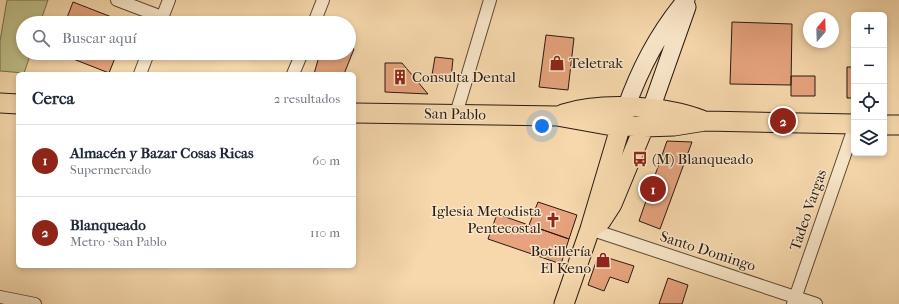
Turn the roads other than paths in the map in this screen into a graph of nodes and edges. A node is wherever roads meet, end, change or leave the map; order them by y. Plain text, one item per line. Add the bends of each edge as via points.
1 (117, 0) edge
2 (169, 0) edge
3 (323, 0) edge
4 (490, 0) edge
5 (686, 0) edge
6 (689, 0) edge
7 (152, 16) edge
8 (163, 16) edge
9 (317, 16) edge
10 (145, 60) edge
11 (299, 60) edge
12 (141, 72) edge
13 (294, 72) edge
14 (0, 103) edge
15 (16, 104) edge
16 (626, 108) junction
17 (651, 109) junction
18 (356, 114) edge
19 (456, 114) junction
20 (557, 116) junction
21 (705, 121) junction
22 (851, 124) edge
23 (887, 125) edge
24 (899, 125) edge
25 (620, 126) junction
26 (644, 128) junction
27 (851, 137) edge
28 (590, 229) junction
29 (0, 297) edge
30 (794, 300) edge
31 (35, 304) edge
32 (564, 304) edge
33 (816, 304) edge

1 - 7 street
2 - 8 street
3 - 9 street
4 - 19 street
5 - 16 main road via 648,55
6 - 17 main road
10 - 12 street
11 - 13 street
14 - 15 main road
16 - 17 main road, San Pablo
16 - 20 main road, San Pablo via 575,110
16 - 25 main road
17 - 21 main road, San Pablo via 678,112
17 - 26 main road
18 - 19 main road, San Pablo
19 - 20 main road, San Pablo
20 - 25 main road, San Pablo
21 - 22 main road, San Pablo
21 - 26 main road, San Pablo
23 - 24 main road
25 - 26 main road, San Pablo
25 - 28 main road
26 - 28 main road via 612,204 601,221
27 - 30 street, Tadeo Vargas
28 - 30 street, Santo Domingo
28 - 32 main road
29 - 31 street
30 - 33 street, Santo Domingo

